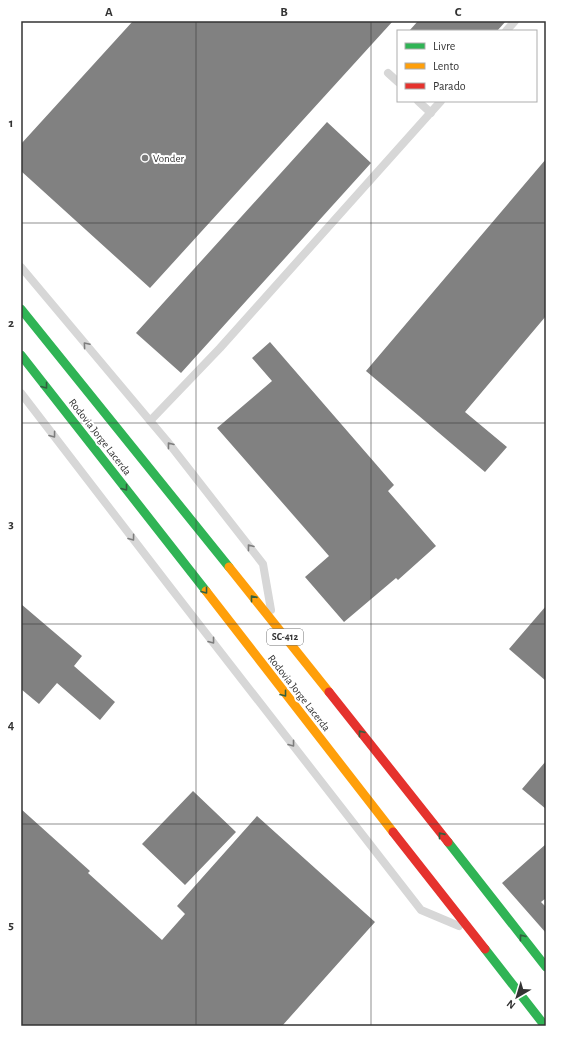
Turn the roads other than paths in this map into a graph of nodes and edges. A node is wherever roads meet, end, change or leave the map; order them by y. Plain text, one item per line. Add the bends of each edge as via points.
1 (515, 21) edge
2 (507, 30) edge
3 (388, 73) dead end
4 (397, 81) edge
5 (419, 102) edge
6 (441, 102) edge
7 (431, 113) junction
8 (21, 267) edge
9 (21, 309) edge
10 (21, 355) edge
11 (21, 393) edge
12 (150, 421) junction
13 (273, 623) junction
14 (469, 930) junction
15 (546, 967) edge
16 (545, 1026) edge

1 - 2 lane
3 - 4 lane
5 - 7 lane
6 - 7 lane
7 - 12 lane via 220,348
12 -> 8 lane
13 -> 9 main road, Rodovia Jorge Lacerda / SC-412
10 -> 14 main road, Rodovia Jorge Lacerda / SC-412
11 -> 14 lane via 421,910
13 -> 12 lane via 263,564
15 -> 13 main road, Rodovia Jorge Lacerda / SC-412
14 - 16 main road, Rodovia Jorge Lacerda / SC-412

